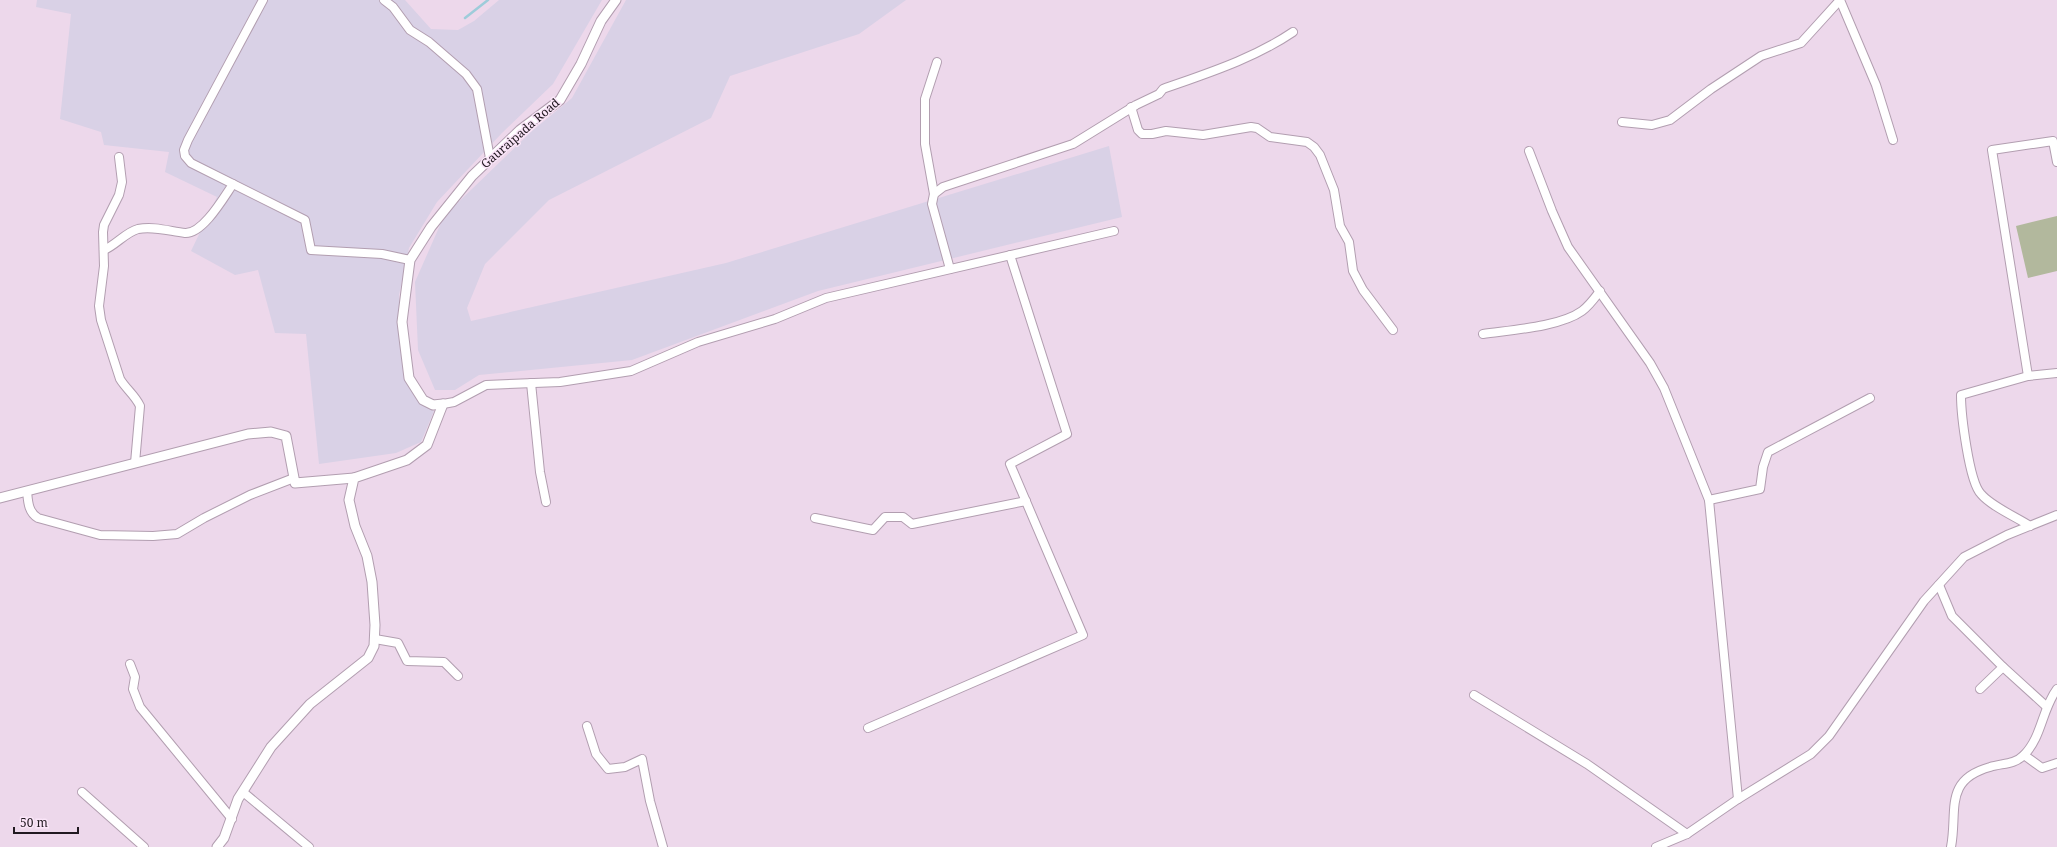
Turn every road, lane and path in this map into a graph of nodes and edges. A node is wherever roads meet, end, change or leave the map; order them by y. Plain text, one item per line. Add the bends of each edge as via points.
1 (263, 0) edge
2 (384, 0) edge
3 (616, 0) edge
4 (1840, 0) edge
5 (1293, 32) dead end
6 (937, 62) dead end
7 (1131, 108) junction
8 (1622, 122) dead end
9 (1893, 140) dead end
10 (1529, 151) dead end
11 (119, 157) dead end
12 (490, 158) junction
13 (2057, 162) edge
14 (234, 184) junction
15 (934, 194) junction
16 (1114, 231) dead end
17 (104, 250) junction
18 (1010, 255) junction
19 (410, 260) junction
20 (950, 269) junction
21 (1600, 291) junction
22 (1393, 330) dead end
23 (1483, 334) dead end
24 (2057, 373) edge
25 (2028, 376) junction
26 (532, 383) junction
27 (1870, 398) dead end
28 (443, 404) junction
29 (135, 463) junction
30 (294, 478) junction
31 (354, 478) junction
32 (27, 491) junction
33 (0, 498) edge
34 (1709, 500) junction
35 (1026, 501) junction
36 (546, 502) dead end
37 (2057, 515) edge
38 (815, 518) dead end
39 (2030, 526) junction
40 (1939, 585) junction
41 (375, 640) junction
42 (130, 664) dead end
43 (2003, 667) junction
44 (458, 676) dead end
45 (1980, 689) dead end
46 (2057, 689) edge
47 (1474, 694) dead end
48 (2047, 707) junction
49 (587, 726) dead end
50 (868, 728) dead end
51 (2024, 755) junction
52 (2057, 763) edge
53 (82, 792) dead end
54 (244, 792) junction
55 (1738, 799) junction
56 (232, 819) junction
57 (1687, 834) junction
58 (144, 847) edge
59 (217, 847) edge
60 (309, 847) edge
61 (663, 847) edge
62 (1656, 847) edge
63 (1951, 847) edge

1 - 14 street via 184,150 191,163
2 - 12 street via 393,7 410,30 429,42 466,74 477,89
3 - 12 street, Gauraipada Road via 601,21 581,64 560,100 520,130
4 - 8 street via 1801,43 1761,56 1670,120 1652,125
4 - 9 street via 1876,85
5 - 7 street via 1246,59 1163,89 1159,94
6 - 15 street via 925,99 925,144
7 - 15 street via 1073,144 943,187
7 - 22 street via 1138,130 1142,134 1166,131 1203,135 1251,127 1270,137 1301,141 1314,147 1320,155 1334,190 1340,226 1349,242 1353,271 1363,290
10 - 21 street via 1568,247
11 - 17 street via 122,182 104,225
12 - 19 street, Gauraipada Road via 431,227
13 - 25 street via 2053,141 1992,150
14 - 17 street via 195,231 184,233 164,229 137,229
14 - 19 street via 305,220 311,250 382,254
15 - 20 street via 932,204
16 - 18 street
17 - 29 street via 99,300 101,320 120,378 140,406
18 - 20 street
18 - 35 street via 1067,434 1010,464
19 - 28 street, Gauraipada Road via 402,322 409,378 423,400 433,405
20 - 26 street via 826,298 775,318 698,342 631,371 560,382
21 - 23 street via 1580,312 1558,322
21 - 34 street via 1650,363 1664,388
24 - 25 street
25 - 39 street via 1961,395 1961,402 1973,474 1979,493
26 - 28 street via 486,385 454,402
26 - 36 street via 540,472
27 - 34 street via 1768,452 1760,489
28 - 31 street via 427,445 407,460
29 - 30 street via 248,434 271,432 286,436
29 - 32 street
30 - 31 street via 295,483
30 - 32 street via 250,495 177,534 153,536 100,535 38,518 29,508
31 - 41 street via 349,500 355,526 367,556 372,582
32 - 33 street
34 - 55 street
35 - 38 street via 912,524 903,517 885,516 872,530
35 - 50 street via 1083,635
37 - 39 street
39 - 40 street via 1964,557
40 - 43 street via 1952,616
40 - 55 street via 1924,601 1828,736 1811,754
41 - 44 street via 398,643 407,661 444,662
41 - 54 street via 368,658 310,704 271,747
42 - 56 street via 135,677 133,689 140,707
43 - 45 street
43 - 48 street
46 - 48 street
47 - 57 street via 1588,764
48 - 51 street via 2036,736
49 - 61 street via 596,754 608,769 625,767 642,759
51 - 52 street via 2042,768
51 - 63 street via 2009,764 1975,773 1963,781 1955,796
53 - 58 street
54 - 56 street via 238,799
54 - 60 street
55 - 57 street
56 - 59 street
57 - 62 street

